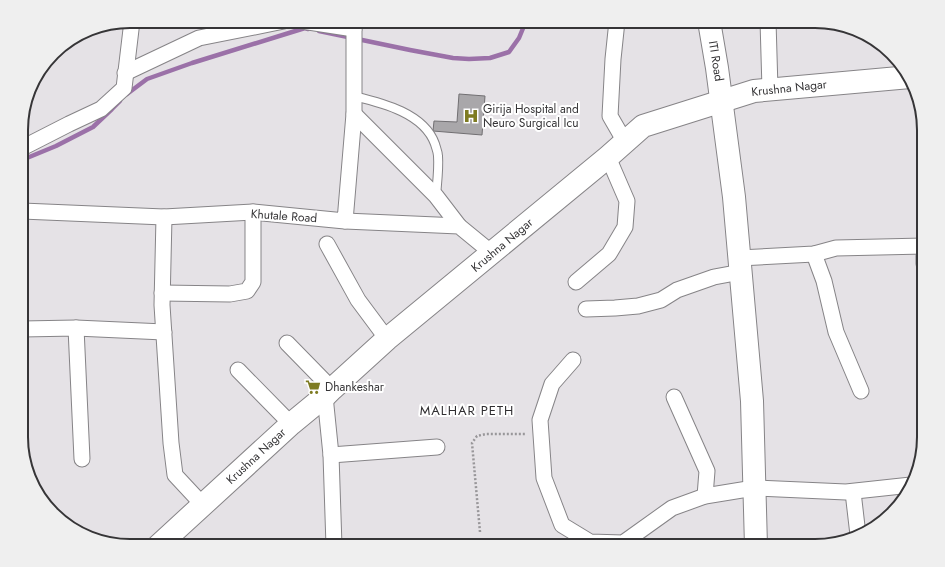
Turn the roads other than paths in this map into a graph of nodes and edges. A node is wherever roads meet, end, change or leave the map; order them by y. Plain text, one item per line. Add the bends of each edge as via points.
1 (131, 28) edge
2 (249, 28) edge
3 (332, 28) edge
4 (615, 28) edge
5 (710, 28) edge
6 (768, 28) edge
7 (354, 33) edge
8 (125, 73) junction
9 (902, 77) edge
10 (770, 89) junction
11 (354, 96) junction
12 (722, 101) junction
13 (354, 114) junction
14 (625, 142) junction
15 (28, 145) edge
16 (608, 157) junction
17 (436, 196) junction
18 (28, 211) edge
19 (253, 212) junction
20 (164, 217) junction
21 (345, 221) junction
22 (459, 226) junction
23 (327, 244) dead end
24 (917, 246) edge
25 (492, 253) junction
26 (814, 254) junction
27 (740, 265) junction
28 (576, 282) dead end
29 (162, 293) junction
30 (586, 309) dead end
31 (76, 328) junction
32 (28, 329) edge
33 (164, 332) junction
34 (387, 339) junction
35 (287, 343) dead end
36 (573, 360) dead end
37 (238, 370) dead end
38 (861, 391) dead end
39 (328, 393) junction
40 (674, 397) dead end
41 (291, 424) junction
42 (437, 447) dead end
43 (331, 455) junction
44 (82, 459) dead end
45 (904, 486) edge
46 (754, 488) junction
47 (853, 492) junction
48 (705, 496) junction
49 (203, 505) junction
50 (857, 529) edge
51 (166, 539) edge
52 (334, 539) edge
53 (585, 539) edge
54 (629, 539) edge
55 (756, 539) edge

1 - 8 street
2 - 8 street via 199,38
3 - 7 street
4 - 14 street via 610,116
5 - 12 main road, ITI Road
6 - 10 street
7 - 11 street
8 - 15 street via 124,88 101,109
9 - 10 main road, Krushna Nagar
10 - 12 main road, Krushna Nagar
11 - 13 street
11 - 17 lane via 383,103 407,114 425,127 433,138 438,155
12 - 14 main road, Krushna Nagar via 643,126
12 - 27 main road, ITI Road
13 - 17 street
13 - 21 street
14 - 16 main road, Krushna Nagar
16 - 25 main road, Krushna Nagar
16 - 28 street via 628,201 625,227 609,254
17 - 22 street
18 - 20 street, Khutale Road
19 - 20 street, Khutale Road
19 - 21 street, Khutale Road
19 - 29 street via 253,282 247,291 230,294
20 - 29 street
21 - 22 street, Khutale Road
22 - 25 street
23 - 34 street via 358,300
24 - 26 street via 836,248
25 - 34 main road, Krushna Nagar
26 - 27 street
26 - 38 street via 824,281 836,332
27 - 30 street via 677,290 661,300 638,306
27 - 46 main road, ITI Road via 752,401
29 - 33 street
31 - 32 street
31 - 33 street
31 - 44 street
33 - 49 street via 174,475
34 - 39 main road, Krushna Nagar
35 - 39 street
36 - 53 street via 552,384 540,420 544,478 562,525
37 - 41 street
39 - 41 main road, Krushna Nagar
39 - 43 street
40 - 48 street via 707,471
41 - 49 main road, Krushna Nagar
42 - 43 street
43 - 52 street
45 - 47 street
46 - 47 street
46 - 48 street
46 - 55 main road, ITI Road
47 - 50 street
48 - 54 street via 672,508
49 - 51 main road, Krushna Nagar

